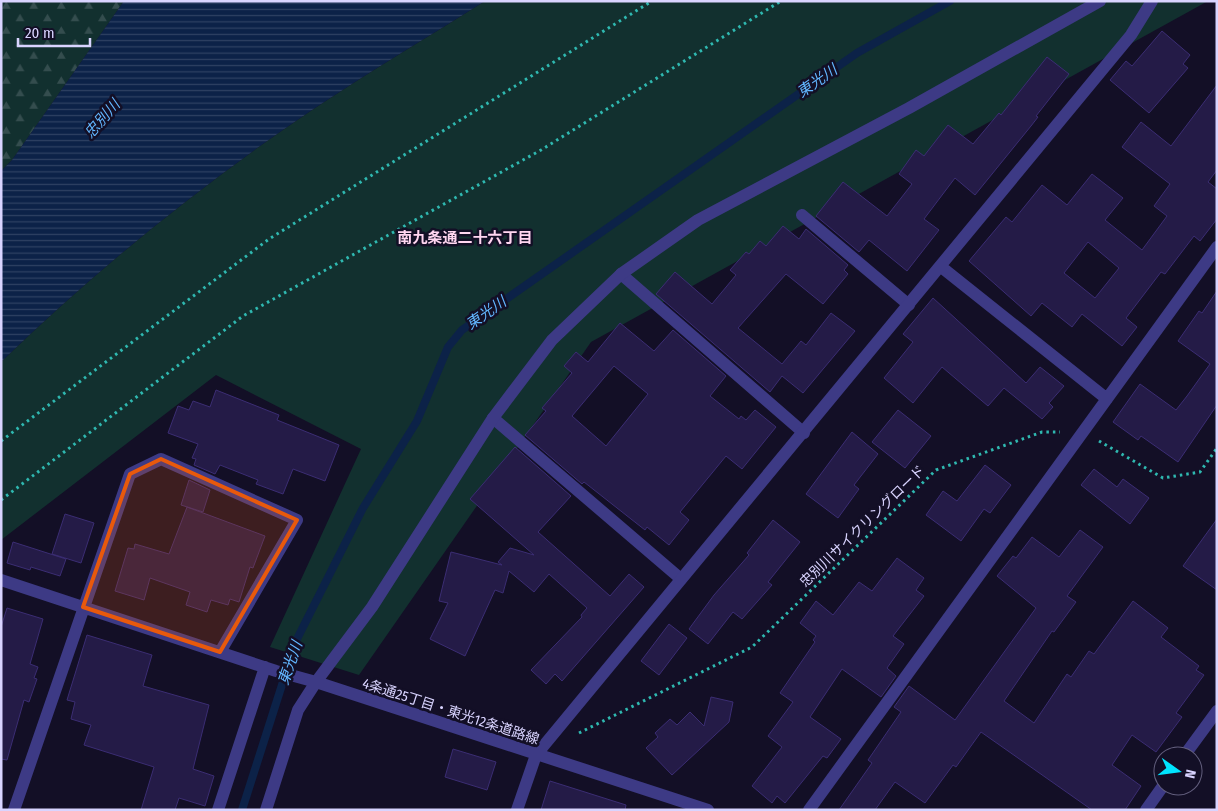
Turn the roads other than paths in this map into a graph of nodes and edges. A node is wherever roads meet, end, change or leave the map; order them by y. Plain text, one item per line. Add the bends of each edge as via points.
1 (1100, 1) edge
2 (1152, 1) edge
3 (802, 215) dead end
4 (1217, 247) edge
5 (940, 266) junction
6 (621, 274) junction
7 (909, 304) junction
8 (1107, 399) junction
9 (493, 418) junction
10 (804, 433) junction
11 (681, 579) junction
12 (1, 580) edge
13 (83, 607) junction
14 (220, 652) junction
15 (270, 669) junction
16 (316, 682) junction
17 (1217, 711) edge
18 (1191, 746) edge
19 (536, 755) junction
20 (1156, 796) edge
21 (14, 810) edge
22 (218, 810) edge
23 (266, 810) edge
24 (517, 810) edge
25 (708, 810) edge
26 (809, 810) edge
27 (1146, 810) edge

1 - 6 street via 909,108 698,220
2 - 5 street via 1131,34
3 - 7 street
4 - 8 street
5 - 7 street
5 - 8 street
6 - 9 street via 552,340
6 - 10 street
7 - 10 street
8 - 26 street
9 - 11 street
9 - 16 street via 372,607
10 - 11 street
11 - 19 street
12 - 13 street, 4条通25丁目・東光12条道路線
13 - 14 street, 4条通25丁目・東光12条道路線
13 - 14 street via 130,474 161,459 298,520
13 - 21 street
14 - 15 street, 4条通25丁目・東光12条道路線
15 - 16 street, 4条通25丁目・東光12条道路線
15 - 22 street
16 - 19 street, 4条通25丁目・東光12条道路線
16 - 23 street via 298,710
17 - 18 street
19 - 24 street
19 - 25 street, 4条通25丁目・東光12条道路線
20 - 27 street

